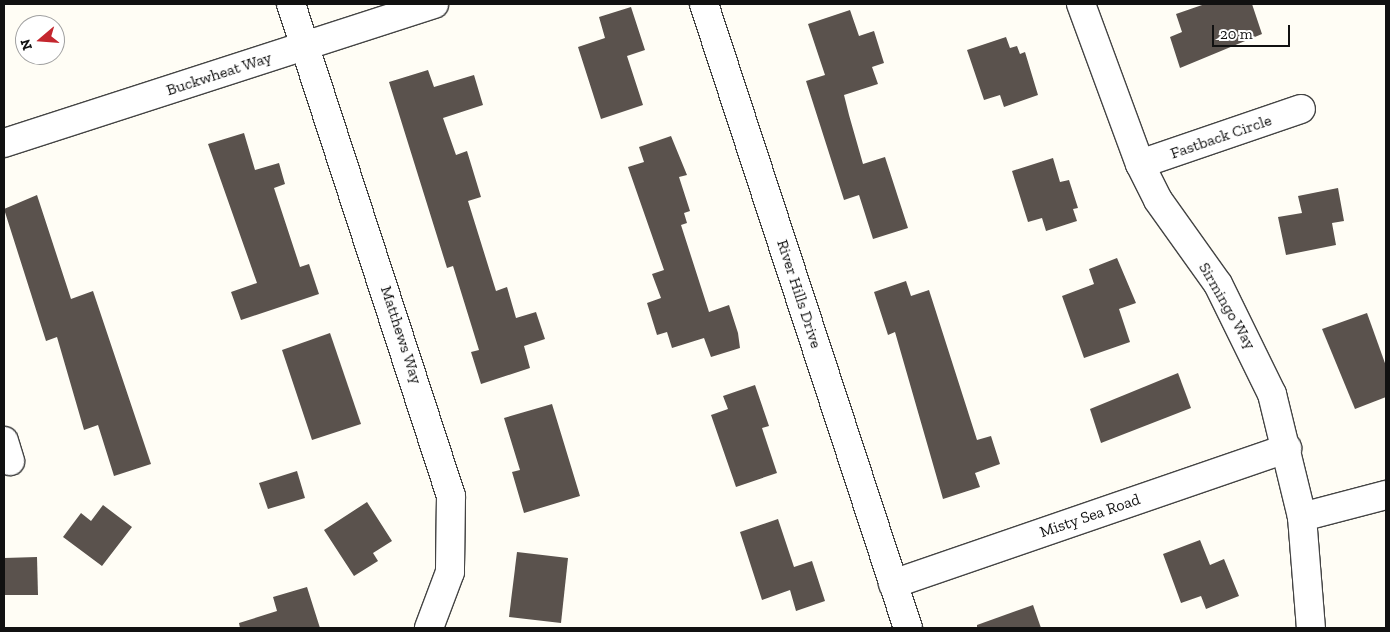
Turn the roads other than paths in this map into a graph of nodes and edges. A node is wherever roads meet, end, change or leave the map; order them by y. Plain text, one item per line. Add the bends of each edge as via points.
1 (291, 4) edge
2 (434, 4) edge
3 (704, 4) edge
4 (1081, 4) edge
5 (305, 46) junction
6 (1301, 109) dead end
7 (4, 143) edge
8 (1140, 164) junction
9 (1287, 448) junction
10 (1386, 495) edge
11 (1302, 517) junction
12 (893, 584) junction
13 (429, 628) edge
14 (908, 628) edge
15 (1311, 628) edge

1 - 5 street, Matthews Way
2 - 5 street, Buckwheat Way
3 - 12 street, River Hills Drive
4 - 8 street, Sirmingo Way
5 - 7 street, Buckwheat Way
5 - 13 street, Matthews Way via 451,496 450,572
6 - 8 street, Fastback Circle
8 - 9 street, Sirmingo Way via 1248,339 1272,394
9 - 11 street, Sirmingo Way
9 - 12 street, Misty Sea Road
10 - 11 street
11 - 15 street, Sirmingo Way
12 - 14 street, River Hills Drive

